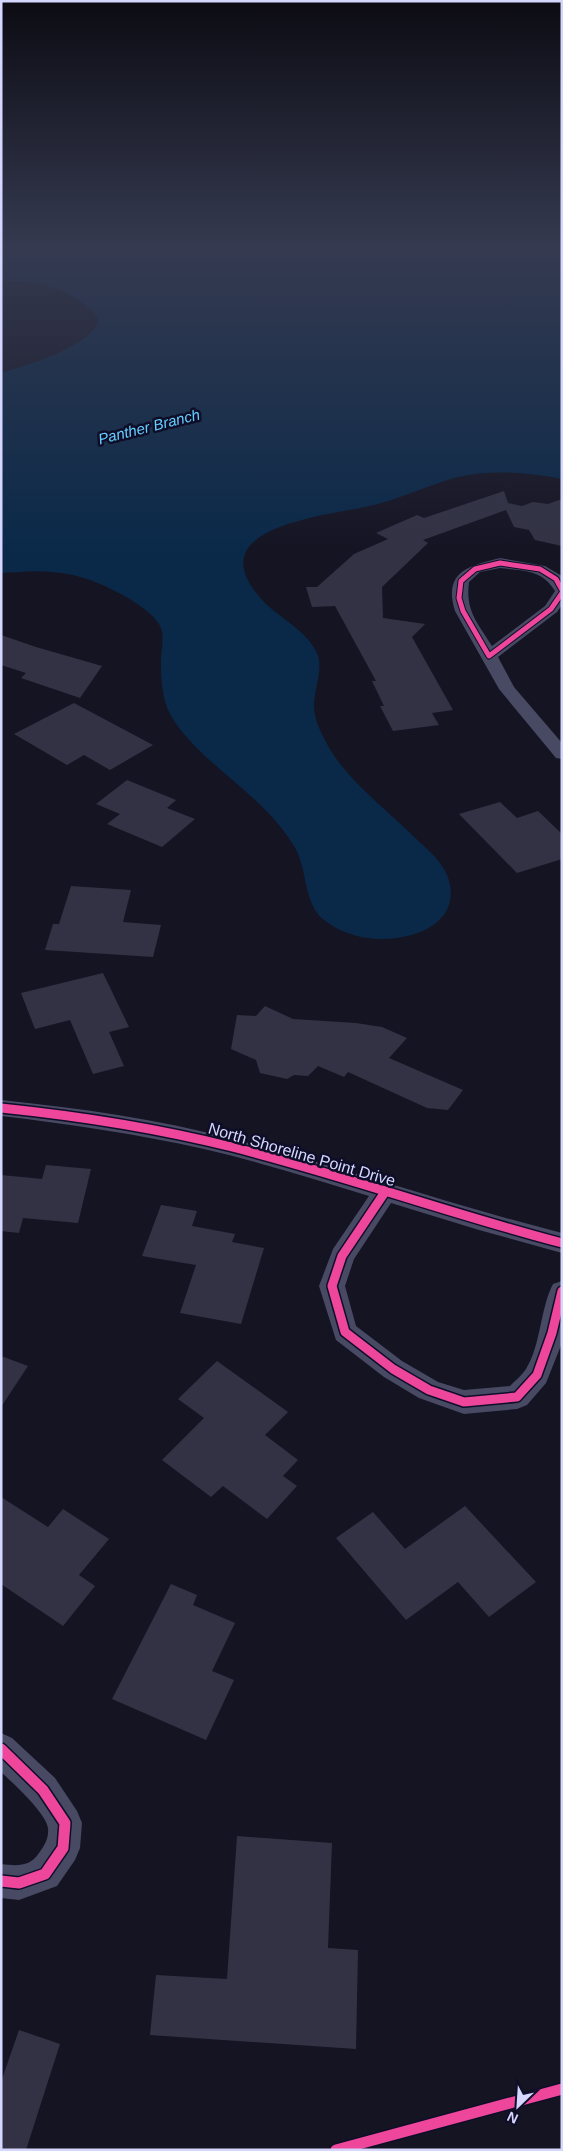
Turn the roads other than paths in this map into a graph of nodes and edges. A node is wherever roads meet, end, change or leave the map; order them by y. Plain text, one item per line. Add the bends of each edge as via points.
1 (562, 592) edge
2 (489, 656) junction
3 (562, 754) edge
4 (1, 1108) edge
5 (385, 1192) junction
6 (562, 1243) edge
7 (562, 1291) edge
8 (1, 1749) edge
9 (1, 1881) edge

1 - 2 street via 550,609
1 - 2 street via 556,579 540,569 500,564 475,569 461,581 463,611
2 - 3 street via 508,690
4 - 5 street, North Shoreline Point Drive via 173,1133
5 - 6 street, North Shoreline Point Drive
5 - 7 street via 342,1256 332,1286 345,1332 393,1369 430,1390 464,1402 517,1397 537,1374 552,1333
8 - 9 street via 43,1790 66,1823 63,1848 45,1874 19,1883

